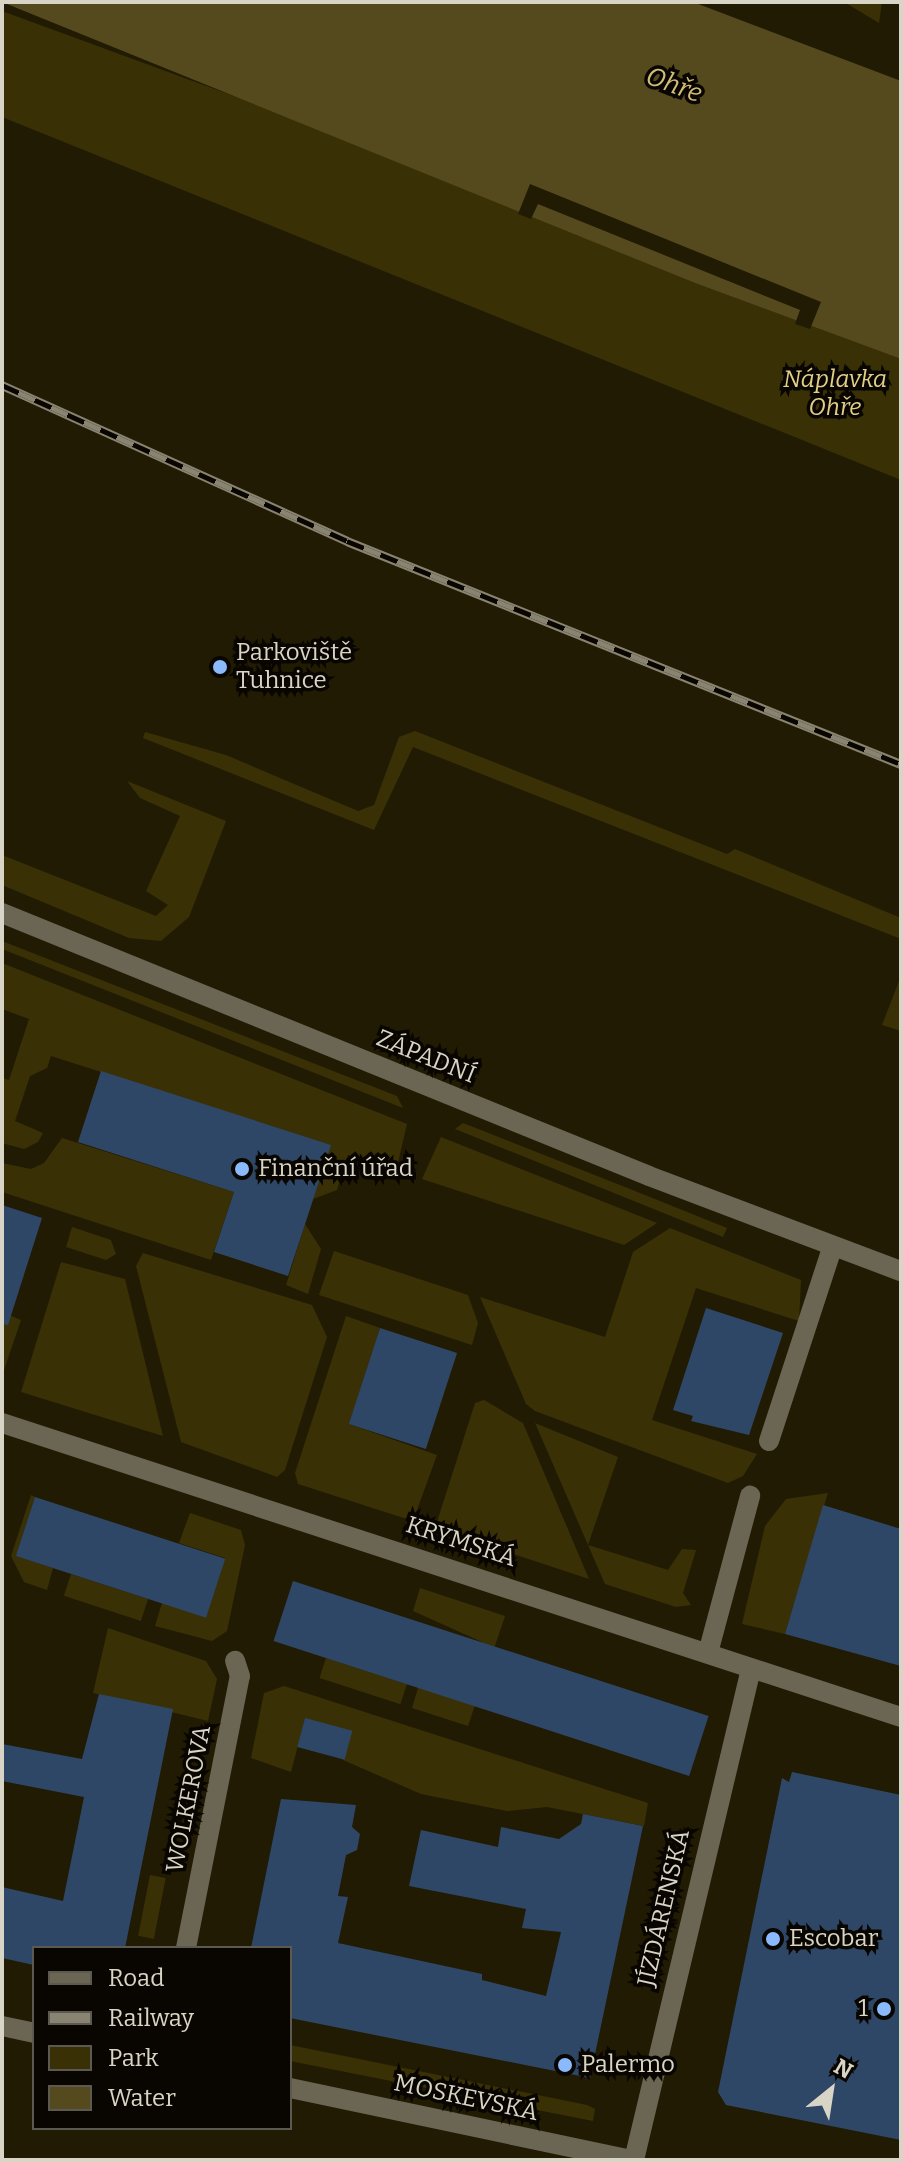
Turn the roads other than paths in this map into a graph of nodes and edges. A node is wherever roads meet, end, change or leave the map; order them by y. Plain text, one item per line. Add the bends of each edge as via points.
1 (2, 913) edge
2 (832, 1248) junction
3 (901, 1271) edge
4 (901, 1281) edge
5 (2, 1423) edge
6 (769, 1441) dead end
7 (750, 1496) dead end
8 (708, 1653) junction
9 (235, 1661) dead end
10 (751, 1669) junction
11 (901, 1717) edge
12 (186, 1946) edge
13 (2, 2026) edge
14 (32, 2033) edge
15 (292, 2088) edge
16 (633, 2160) edge

1 - 2 street, ZÁPADNÍ
2 - 3 street, ZÁPADNÍ
2 - 4 street, ZÁPADNÍ
2 - 6 street
5 - 8 street, KRYMSKÁ
7 - 8 street
8 - 10 street, KRYMSKÁ
9 - 12 street, WOLKEROVA via 240,1676
10 - 11 street, KRYMSKÁ
10 - 16 street, JÍZDÁRENSKÁ
13 - 14 street
15 - 16 street, MOSKEVSKÁ

